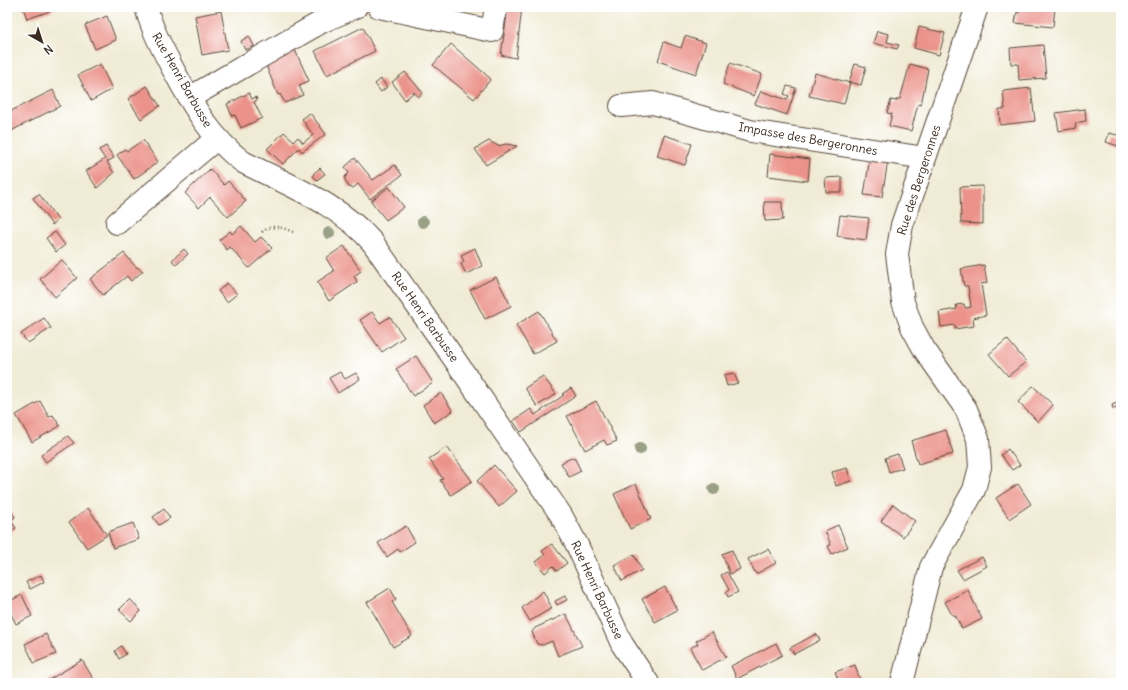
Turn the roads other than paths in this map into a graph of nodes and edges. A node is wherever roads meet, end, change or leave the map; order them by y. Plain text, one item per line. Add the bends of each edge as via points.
1 (146, 7) edge
2 (356, 7) edge
3 (379, 7) edge
4 (496, 7) edge
5 (977, 7) edge
6 (189, 98) junction
7 (621, 106) dead end
8 (216, 139) junction
9 (925, 158) junction
10 (117, 223) dead end
11 (648, 683) edge
12 (902, 683) edge

1 - 6 street, Rue Henri Barbusse via 160,45
2 - 6 street via 323,21
3 - 4 street via 492,31
5 - 9 street, Rue des Bergeronnes
6 - 8 street, Rue Henri Barbusse
7 - 9 street, Impasse des Bergeronnes via 653,103 750,131
8 - 10 street
8 - 11 street, Rue Henri Barbusse via 243,162 343,214 373,243 561,515 622,644
9 - 12 street, Rue des Bergeronnes via 902,225 897,254 903,302 924,349 966,409 978,439 980,467 974,490 931,567

